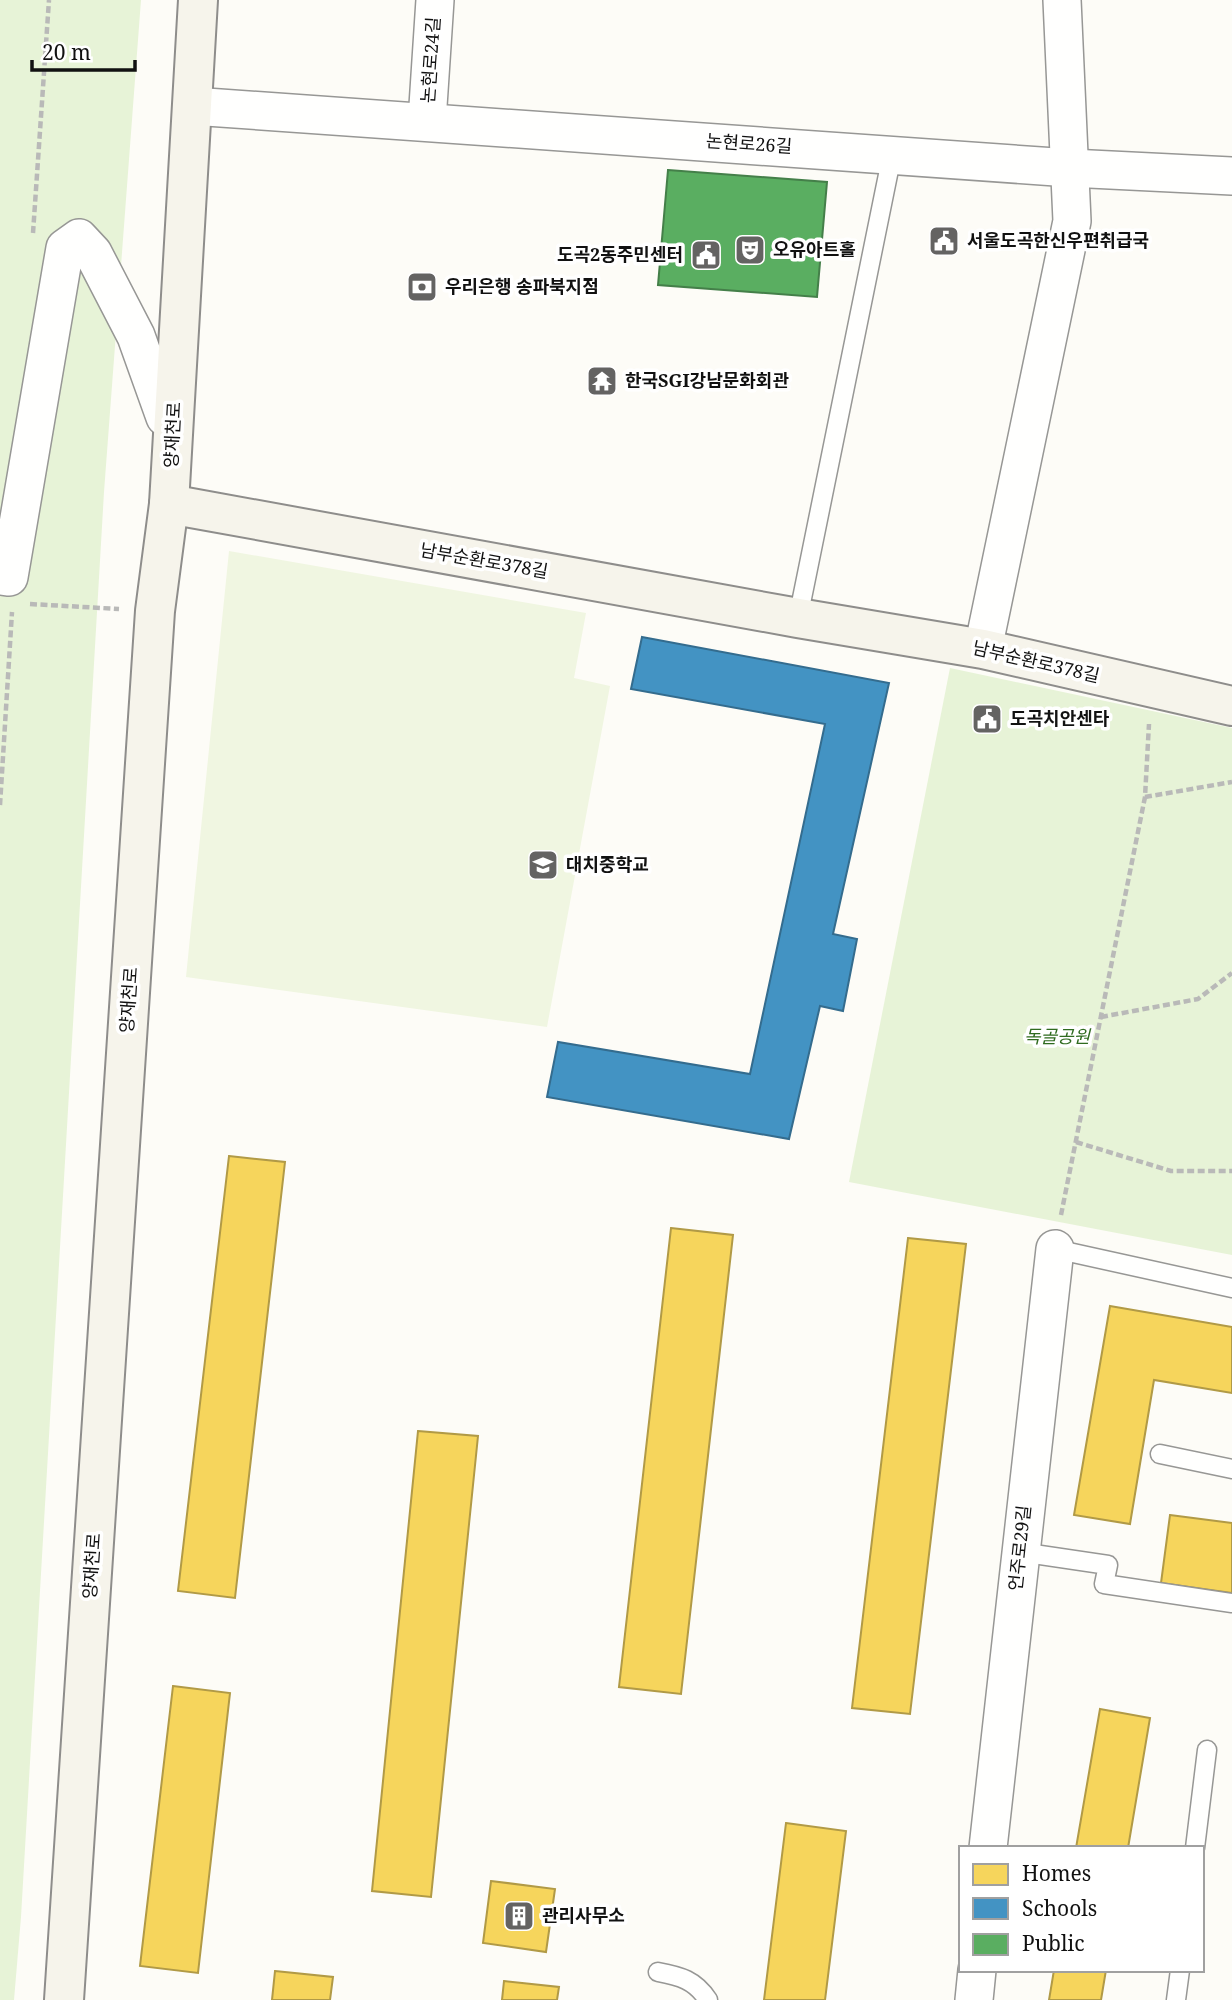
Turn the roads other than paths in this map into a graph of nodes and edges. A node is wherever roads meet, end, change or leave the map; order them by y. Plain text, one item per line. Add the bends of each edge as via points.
1 (198, 0) edge
2 (435, 0) edge
3 (1062, 0) edge
4 (192, 106) junction
5 (427, 121) junction
6 (892, 155) junction
7 (1070, 168) junction
8 (1232, 176) edge
9 (165, 417) dead end
10 (169, 504) junction
11 (12, 590) edge
12 (798, 618) junction
13 (984, 649) junction
14 (1232, 706) edge
15 (1055, 1248) joint
16 (1232, 1288) edge
17 (1160, 1454) dead end
18 (1232, 1469) edge
19 (1020, 1552) junction
20 (1232, 1602) edge
21 (1207, 1750) dead end
22 (988, 1846) edge
23 (1195, 1846) edge
24 (657, 1972) dead end
25 (977, 1972) edge
26 (1180, 1972) edge
27 (64, 2000) edge
28 (708, 2000) edge
29 (974, 2000) edge
30 (1176, 2000) edge

1 - 4 street, 양재천로
2 - 5 street, 논현로24길
3 - 7 street
4 - 5 street, 논현로26길
4 - 10 street, 양재천로
5 - 6 street, 논현로26길
6 - 7 street, 논현로26길
6 - 12 lane
7 - 8 street, 논현로26길
7 - 13 street via 1072,221
9 - 11 street via 136,336 93,253 79,238 65,248
10 - 12 street, 남부순환로378길
10 - 27 street, 양재천로 via 155,611
12 - 13 street, 남부순환로378길
13 - 14 street, 남부순환로378길
15 - 16 lane
15 - 19 street, 언주로29길
17 - 18 lane
19 - 20 lane via 1108,1565 1104,1584
19 - 22 street, 언주로29길
21 - 23 lane
24 - 28 lane via 682,1977 699,1987
25 - 29 street
26 - 30 lane

